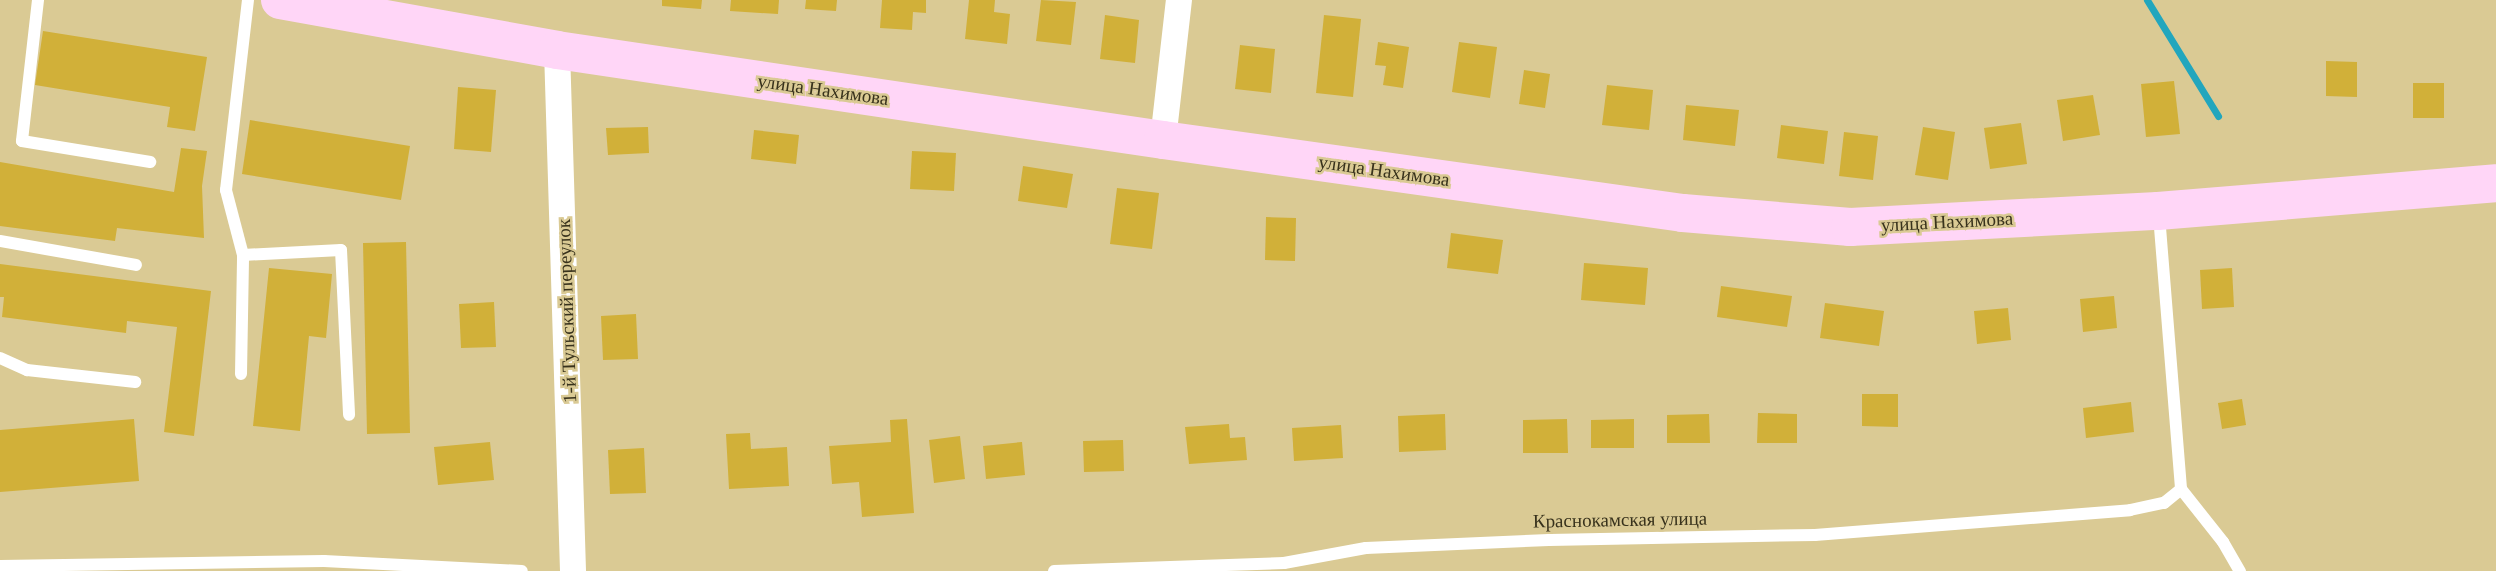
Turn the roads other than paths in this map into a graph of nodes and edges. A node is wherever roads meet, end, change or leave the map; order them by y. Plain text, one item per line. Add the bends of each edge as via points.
1 (38, 0) edge
2 (248, 0) edge
3 (1179, 0) edge
4 (302, 2) edge
5 (557, 50) junction
6 (1163, 140) junction
7 (150, 162) dead end
8 (2496, 183) edge
9 (2158, 211) junction
10 (0, 241) edge
11 (243, 255) junction
12 (136, 265) dead end
13 (0, 358) edge
14 (241, 374) dead end
15 (135, 382) dead end
16 (349, 415) dead end
17 (2181, 489) junction
18 (0, 566) edge
19 (285, 566) edge
20 (1284, 567) edge
21 (54, 568) edge
22 (522, 571) edge
23 (573, 571) edge
24 (1054, 571) edge
25 (2240, 571) edge

1 - 7 lane via 22,141
2 - 11 lane via 226,190
3 - 6 street
4 - 5 main road, улица Нахимова
5 - 6 main road, улица Нахимова
5 - 23 street, 1-й Тульский переулок
6 - 9 main road, улица Нахимова via 1682,213 1850,227
8 - 9 main road, улица Нахимова
9 - 17 lane
10 - 12 lane
11 - 14 lane
11 - 16 lane via 341,250
13 - 15 lane via 27,370
17 - 20 lane, Краснокамская улица via 2164,503 2130,510 1815,535 1366,548
17 - 25 lane
18 - 21 lane
19 - 21 lane
19 - 22 lane
20 - 24 lane, Краснокамская улица

